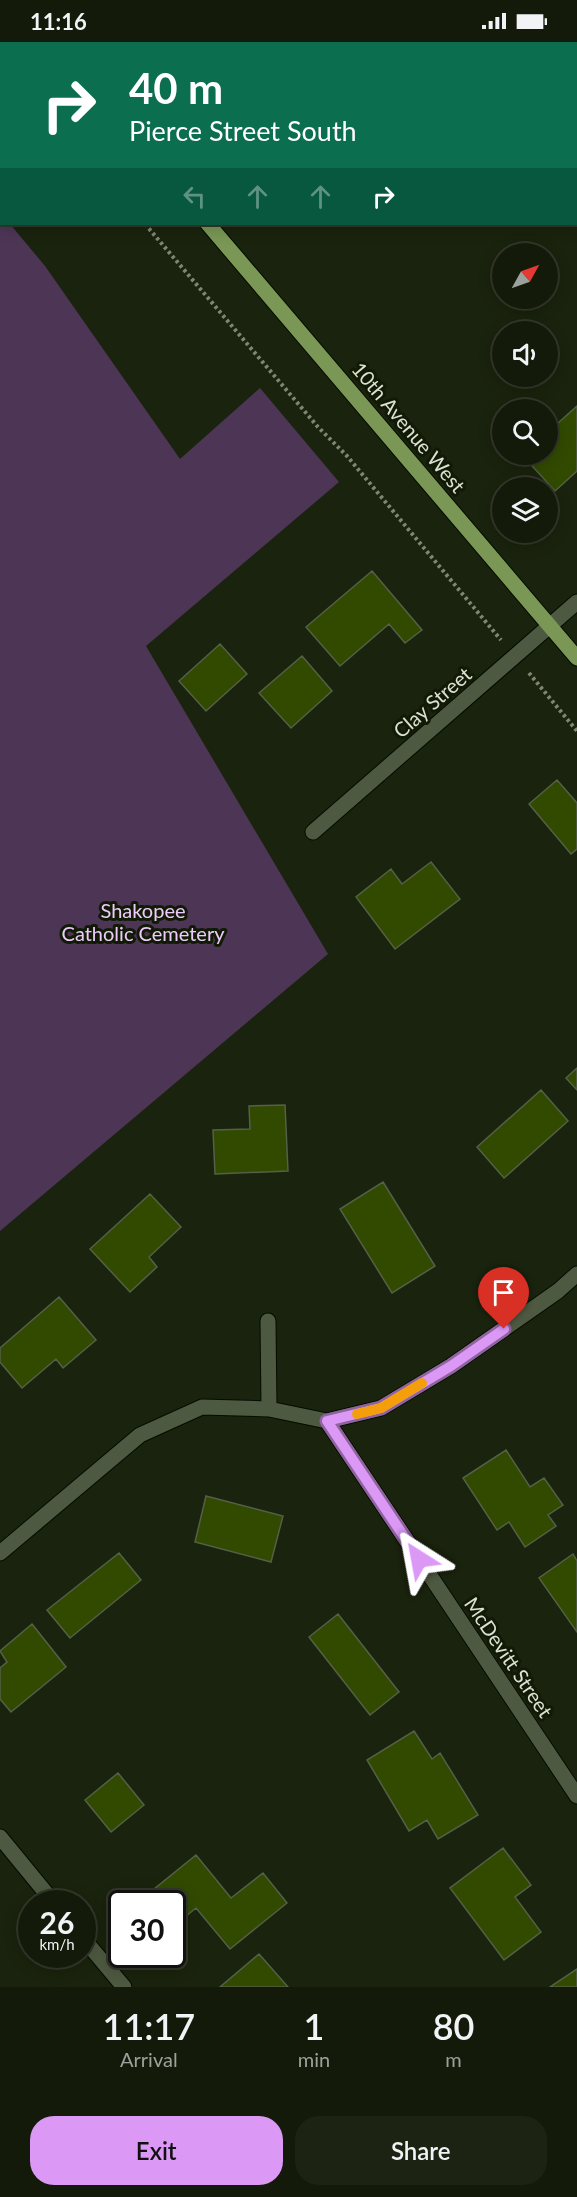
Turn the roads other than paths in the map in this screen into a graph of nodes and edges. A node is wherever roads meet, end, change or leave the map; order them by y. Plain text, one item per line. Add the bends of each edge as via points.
1 (209, 225) edge
2 (577, 602) edge
3 (551, 627) junction
4 (577, 658) edge
5 (313, 832) dead end
6 (577, 1274) edge
7 (268, 1321) dead end
8 (269, 1409) junction
9 (327, 1421) junction
10 (0, 1553) edge
11 (577, 1796) edge
12 (0, 1837) edge
13 (44, 1890) edge
14 (96, 1954) edge
15 (124, 1987) edge

1 - 3 main road, 10th Avenue West
2 - 3 street, Clay Street
3 - 4 main road, 10th Avenue West
3 - 5 street, Clay Street
6 - 9 street via 451,1366 381,1408
7 - 8 street
8 - 9 street
8 - 10 street via 202,1407 140,1435
9 - 11 street, McDevitt Street
12 - 13 street
14 - 15 street

